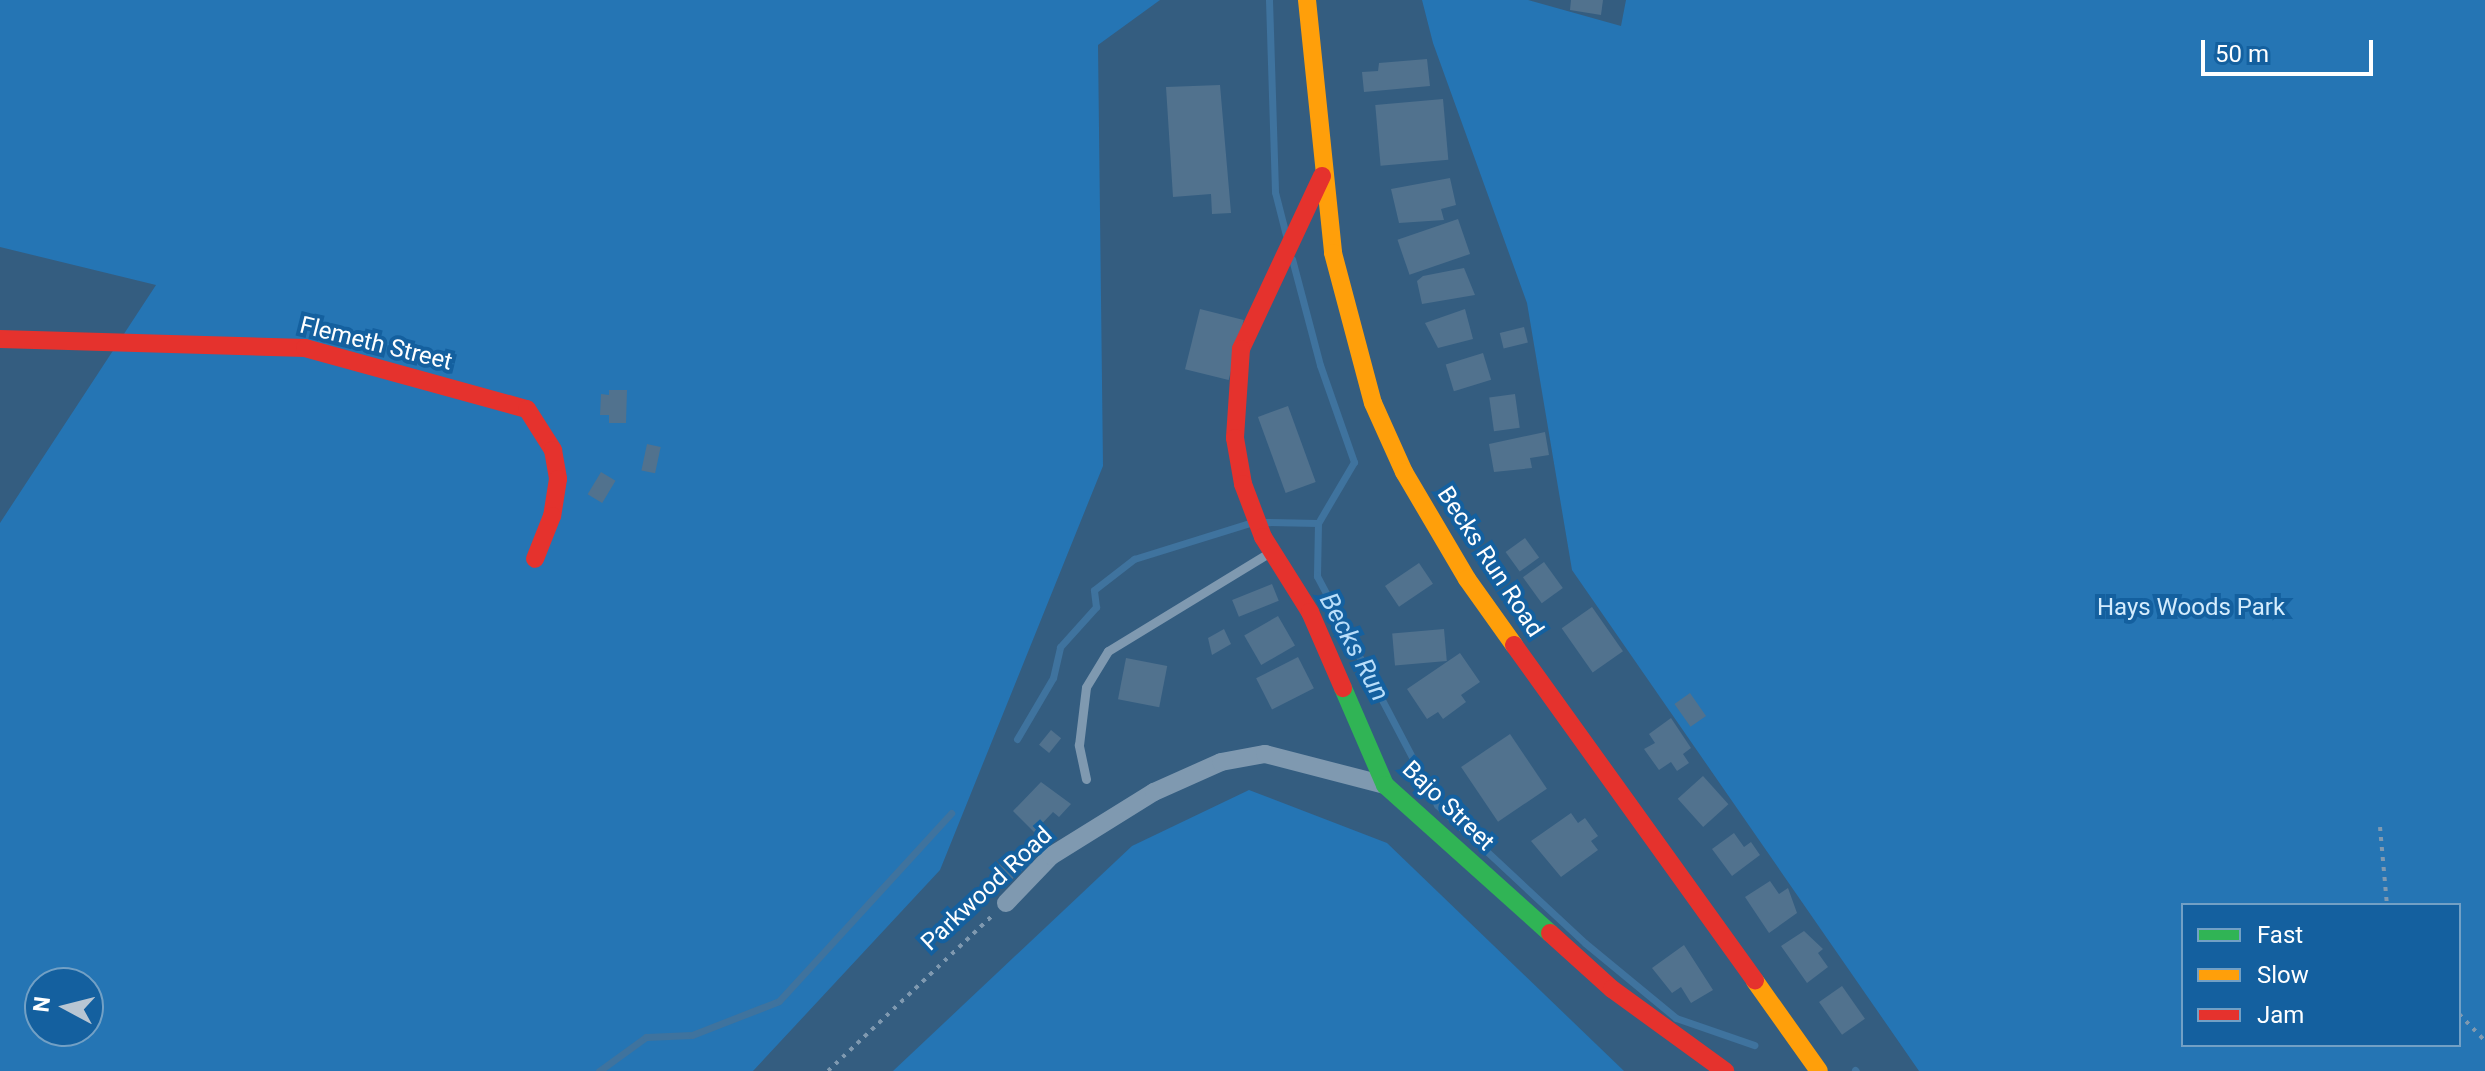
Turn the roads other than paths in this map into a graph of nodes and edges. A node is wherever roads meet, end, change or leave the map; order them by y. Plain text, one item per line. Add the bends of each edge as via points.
1 (1307, 0) edge
2 (1322, 176) junction
3 (0, 339) edge
4 (1268, 544) junction
5 (535, 559) dead end
6 (1086, 779) dead end
7 (1385, 785) junction
8 (1006, 903) road end
9 (1725, 1071) edge
10 (1819, 1071) edge

1 - 2 street, Becks Run Road
2 - 4 street, Bajo Street via 1241,349 1235,438 1251,508
2 - 10 street, Becks Run Road via 1351,329 1373,403 1404,472 1467,579
3 - 5 street, Flemeth Street via 305,348 527,409 553,450 558,479 552,516
4 - 6 lane via 1108,651 1086,687 1079,745
4 - 7 street, Bajo Street via 1310,612
7 - 8 street, Parkwood Road via 1265,754 1221,762 1154,792 1051,856
7 - 9 street, Bajo Street via 1612,989

